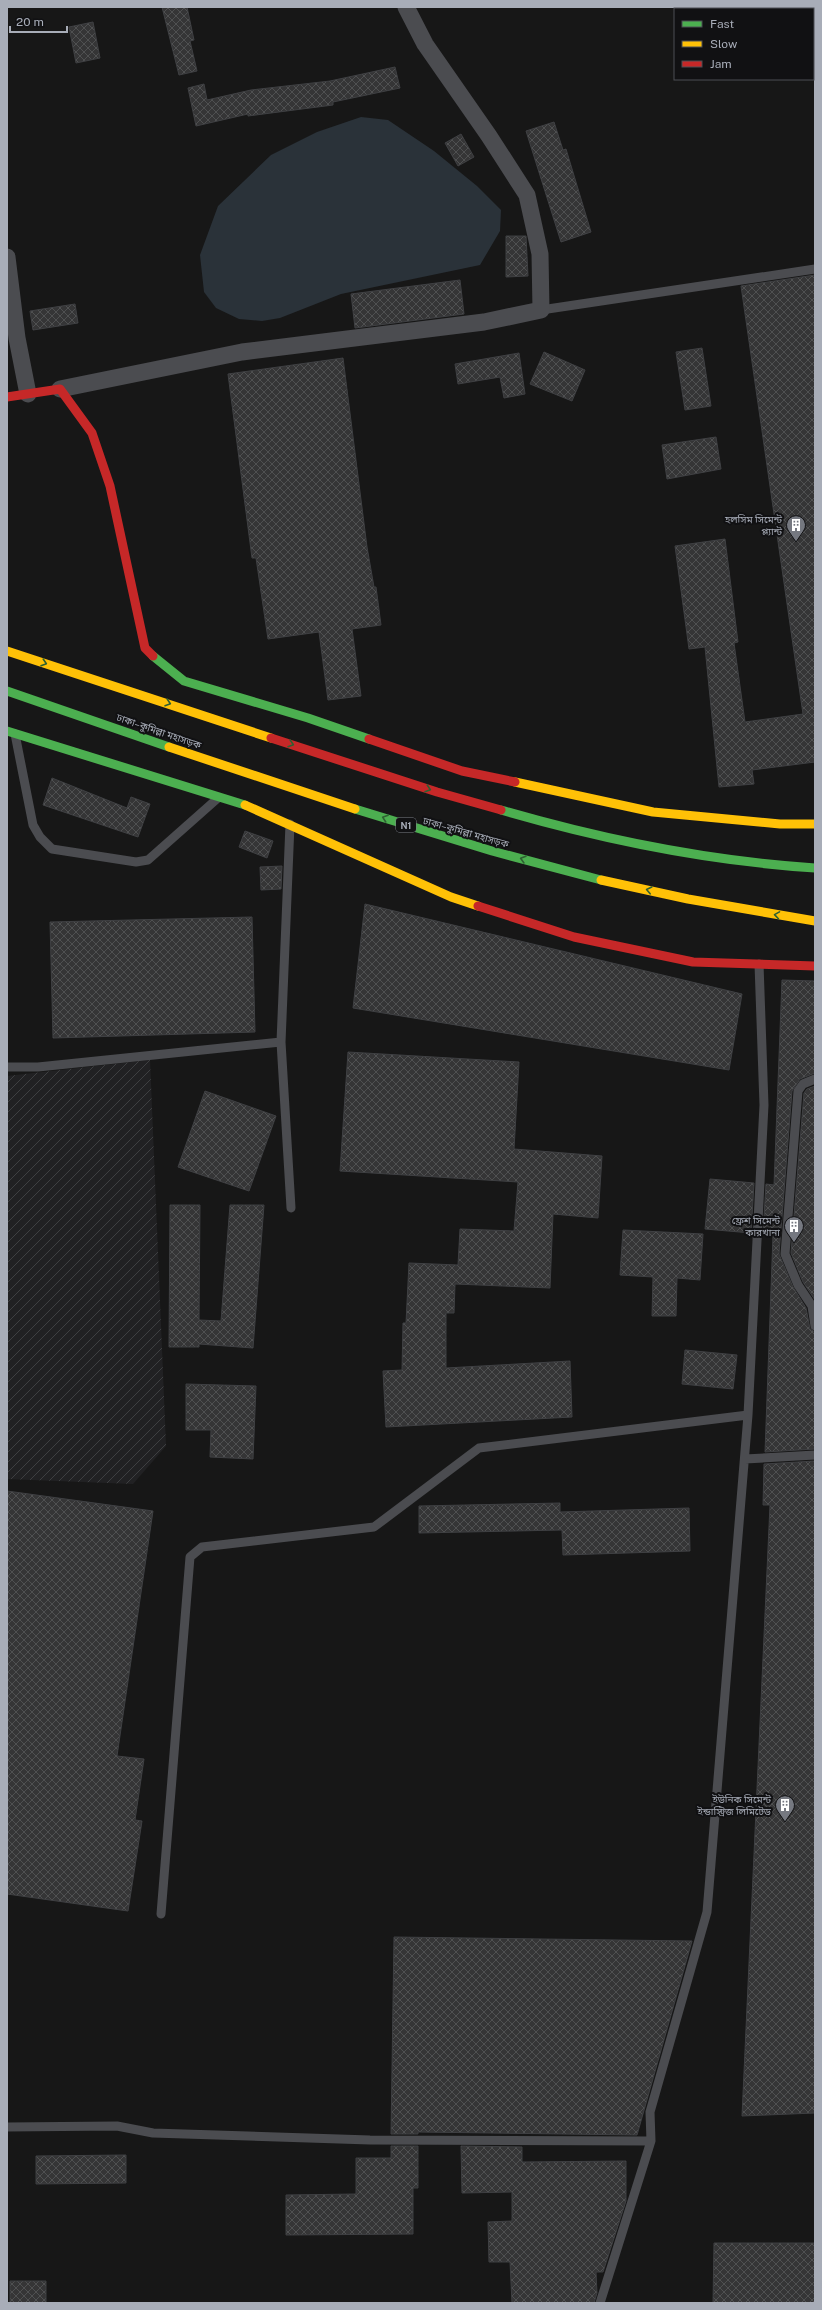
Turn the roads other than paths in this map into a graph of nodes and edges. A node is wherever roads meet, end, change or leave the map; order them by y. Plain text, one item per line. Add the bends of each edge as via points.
1 (406, 7) edge
2 (7, 257) edge
3 (815, 269) edge
4 (541, 310) junction
5 (60, 389) junction
6 (28, 394) junction
7 (7, 398) edge
8 (7, 651) edge
9 (7, 691) edge
10 (11, 733) edge
11 (219, 797) junction
12 (290, 824) junction
13 (815, 824) edge
14 (815, 868) edge
15 (815, 921) edge
16 (759, 964) junction
17 (815, 966) edge
18 (281, 1042) junction
19 (7, 1067) edge
20 (815, 1079) edge
21 (290, 1208) dead end
22 (815, 1326) edge
23 (748, 1415) junction
24 (815, 1455) edge
25 (745, 1459) junction
26 (161, 1914) dead end
27 (7, 2127) edge
28 (651, 2141) junction
29 (600, 2303) edge

1 - 4 street via 425,44 527,195 540,254
2 - 6 street via 17,338
3 - 4 lane
4 - 5 street via 484,322 242,352
5 - 6 main road
5 - 13 main road via 92,433 110,486 145,648 163,666 184,681 308,718 462,771 653,812 780,824
6 - 7 main road
8 -> 14 main road via 436,792 576,832 664,850 769,865
15 -> 9 main road, ঢাকা–কুমিল্লা মহাসড়ক / N1 via 705,903 564,871 424,832
10 - 11 main road
10 - 11 lane via 33,825 52,849 136,862 148,860
11 - 12 main road via 258,809
12 - 16 main road via 451,897 574,937 693,962
12 - 18 lane
16 - 17 main road
16 - 23 lane via 764,1105
18 - 19 lane via 46,1066
18 - 21 lane
20 - 22 lane via 803,1084 798,1091 785,1254 798,1285 812,1306
23 - 25 lane
23 - 26 lane via 479,1448 374,1527 202,1547 190,1557
24 - 25 lane
25 - 28 lane via 707,1912 650,2112
27 - 28 lane via 117,2126 153,2133 370,2140
28 - 29 lane

